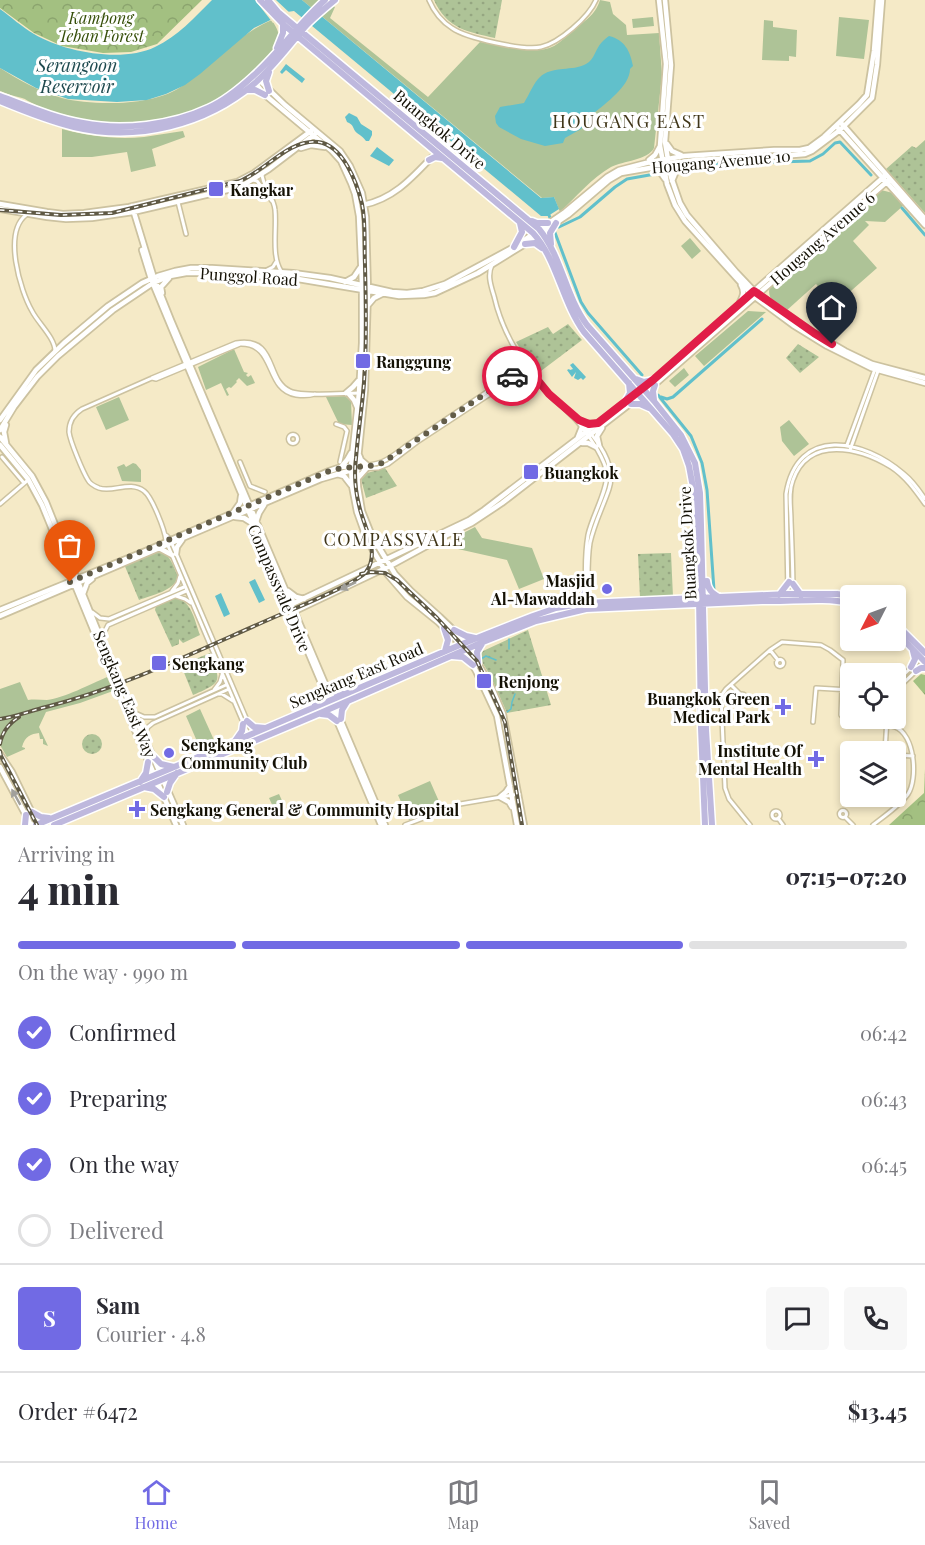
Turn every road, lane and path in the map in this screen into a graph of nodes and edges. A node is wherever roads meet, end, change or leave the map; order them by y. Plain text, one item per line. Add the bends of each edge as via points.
1 (260, 0) edge
2 (268, 0) edge
3 (325, 0) edge
4 (335, 0) edge
5 (429, 0) edge
6 (596, 0) edge
7 (659, 0) edge
8 (665, 0) edge
9 (880, 0) edge
10 (319, 11) junction
11 (273, 15) junction
12 (283, 16) junction
13 (285, 23) junction
14 (301, 29) junction
15 (282, 35) junction
16 (290, 46) junction
17 (312, 48) junction
18 (274, 55) junction
19 (270, 69) junction
20 (255, 79) junction
21 (246, 90) junction
22 (267, 93) junction
23 (0, 96) edge
24 (0, 102) edge
25 (296, 121) junction
26 (840, 126) junction
27 (313, 132) junction
28 (831, 137) junction
29 (848, 138) junction
30 (297, 141) junction
31 (662, 144) junction
32 (328, 148) junction
33 (296, 150) junction
34 (439, 150) junction
35 (445, 159) junction
36 (685, 159) junction
37 (429, 160) junction
38 (665, 162) junction
39 (648, 165) junction
40 (872, 165) junction
41 (263, 173) junction
42 (886, 179) junction
43 (250, 181) junction
44 (669, 182) junction
45 (874, 189) junction
46 (362, 193) junction
47 (898, 195) junction
48 (161, 200) junction
49 (178, 202) junction
50 (273, 202) junction
51 (378, 202) junction
52 (0, 204) edge
53 (168, 204) junction
54 (365, 205) junction
55 (357, 206) junction
56 (130, 207) junction
57 (0, 209) edge
58 (12, 211) junction
59 (132, 213) junction
60 (27, 214) junction
61 (526, 218) junction
62 (925, 219) edge
63 (519, 220) junction
64 (20, 221) junction
65 (548, 223) junction
66 (556, 223) junction
67 (925, 225) edge
68 (538, 232) junction
69 (186, 234) dead end
70 (525, 244) junction
71 (551, 246) junction
72 (514, 247) junction
73 (546, 253) junction
74 (276, 262) junction
75 (493, 264) junction
76 (361, 266) junction
77 (149, 269) junction
78 (265, 271) junction
79 (282, 272) junction
80 (477, 273) junction
81 (167, 275) junction
82 (368, 275) junction
83 (153, 280) junction
84 (738, 280) junction
85 (490, 281) junction
86 (746, 282) junction
87 (142, 283) junction
88 (771, 283) junction
89 (346, 284) junction
90 (762, 284) junction
91 (362, 288) junction
92 (368, 289) junction
93 (382, 292) junction
94 (138, 293) junction
95 (755, 294) junction
96 (160, 297) junction
97 (361, 302) junction
98 (368, 305) junction
99 (769, 305) junction
100 (740, 307) junction
101 (52, 340) junction
102 (64, 343) junction
103 (54, 352) junction
104 (190, 363) junction
105 (527, 368) junction
106 (877, 368) junction
107 (925, 378) edge
108 (360, 379) junction
109 (631, 380) junction
110 (654, 382) junction
111 (925, 383) edge
112 (347, 393) junction
113 (362, 393) junction
114 (642, 393) junction
115 (549, 394) junction
116 (654, 401) junction
117 (628, 404) junction
118 (357, 409) junction
119 (655, 412) junction
120 (3, 418) edge
121 (579, 420) junction
122 (608, 421) junction
123 (598, 423) junction
124 (336, 424) dead end
125 (582, 427) junction
126 (0, 430) edge
127 (589, 433) junction
128 (0, 437) edge
129 (578, 441) junction
130 (7, 445) junction
131 (597, 446) junction
132 (0, 447) edge
133 (849, 447) junction
134 (352, 451) junction
135 (359, 452) junction
136 (2, 457) dead end
137 (240, 462) dead end
138 (340, 465) junction
139 (367, 467) junction
140 (354, 468) junction
141 (334, 474) junction
142 (357, 479) junction
143 (26, 481) junction
144 (352, 486) junction
145 (265, 492) dead end
146 (243, 494) junction
147 (925, 499) edge
148 (260, 501) junction
149 (1, 502) edge
150 (266, 503) junction
151 (925, 504) edge
152 (249, 508) junction
153 (234, 515) junction
154 (597, 519) junction
155 (255, 523) junction
156 (591, 525) junction
157 (594, 530) junction
158 (588, 534) junction
159 (187, 536) junction
160 (169, 542) junction
161 (159, 548) junction
162 (380, 550) junction
163 (397, 554) junction
164 (174, 555) junction
165 (386, 560) junction
166 (400, 560) junction
167 (379, 563) junction
168 (69, 566) junction
169 (390, 566) junction
170 (702, 567) junction
171 (380, 570) junction
172 (180, 574) junction
173 (395, 574) junction
174 (87, 575) junction
175 (96, 575) junction
176 (76, 582) junction
177 (791, 583) junction
178 (698, 584) junction
179 (63, 587) junction
180 (188, 587) junction
181 (286, 589) junction
182 (172, 594) junction
183 (840, 594) edge
184 (81, 595) junction
185 (778, 595) junction
186 (719, 597) junction
187 (793, 597) junction
188 (304, 599) junction
189 (684, 600) junction
190 (588, 601) junction
191 (702, 601) junction
192 (840, 601) edge
193 (713, 604) junction
194 (290, 605) junction
195 (573, 605) junction
196 (690, 605) junction
197 (193, 606) junction
198 (307, 606) junction
199 (0, 610) edge
200 (90, 611) junction
201 (293, 612) junction
202 (702, 613) junction
203 (0, 616) edge
204 (299, 621) junction
205 (444, 628) junction
206 (454, 630) junction
207 (906, 634) edge
208 (476, 638) junction
209 (102, 639) junction
210 (483, 642) junction
211 (906, 643) edge
212 (915, 643) junction
213 (465, 646) junction
214 (925, 647) edge
215 (770, 650) junction
216 (913, 650) junction
217 (448, 654) junction
218 (924, 658) edge
219 (778, 660) dead end
220 (843, 663) edge
221 (475, 664) junction
222 (925, 668) edge
223 (914, 669) junction
224 (222, 673) junction
225 (906, 675) edge
226 (906, 678) edge
227 (731, 684) junction
228 (230, 686) junction
229 (325, 687) junction
230 (840, 690) edge
231 (213, 691) junction
232 (217, 694) junction
233 (343, 694) junction
234 (740, 694) dead end
235 (348, 701) junction
236 (234, 703) junction
237 (332, 704) junction
238 (312, 708) junction
239 (133, 711) junction
240 (318, 714) junction
241 (339, 720) junction
242 (245, 722) junction
243 (813, 722) dead end
244 (266, 728) junction
245 (899, 729) edge
246 (143, 736) junction
247 (252, 738) junction
248 (234, 742) junction
249 (0, 754) edge
250 (906, 756) edge
251 (913, 756) junction
252 (150, 758) junction
253 (0, 767) edge
254 (176, 770) junction
255 (158, 777) junction
256 (510, 784) junction
257 (141, 785) junction
258 (519, 794) junction
259 (166, 795) junction
260 (512, 795) junction
261 (906, 796) edge
262 (500, 797) junction
263 (895, 807) edge
264 (515, 813) junction
265 (29, 814) junction
266 (845, 817) dead end
267 (778, 818) dead end
268 (54, 823) edge
269 (381, 823) edge
270 (25, 825) edge
271 (36, 825) edge
272 (176, 825) edge
273 (183, 825) edge
274 (391, 825) edge
275 (405, 825) edge
276 (517, 825) edge
277 (524, 825) edge
278 (705, 825) edge
279 (712, 825) edge
280 (750, 825) edge
281 (783, 825) edge
282 (853, 825) edge
283 (873, 825) edge

1 - 11 main road
2 - 12 main road
3 - 10 main road
4 - 10 main road
5 - 6 street via 440,19 458,32 534,48 558,38 591,10
7 - 31 main road via 666,64
8 - 31 main road via 671,64
9 - 26 main road, Hougang Avenue 10 via 869,90
10 - 14 main road
11 - 13 main road
11 - 15 main road
12 - 13 main road
12 - 14 main road via 298,20
13 - 14 main road
13 - 15 main road
14 - 16 main road
14 - 17 main road, Buangkok Drive
14 - 18 main road
14 - 34 main road, Buangkok Drive
15 - 18 main road
16 - 17 main road
16 - 19 main road
17 - 34 main road, Buangkok Drive
18 - 20 main road
19 - 20 main road
19 - 22 main road
20 - 21 main road
20 - 22 main road
20 - 23 main road via 210,108 141,126 78,122
21 - 22 main road
21 - 24 main road via 206,114 142,132 74,127
22 - 25 main road
22 - 27 main road
25 - 27 main road
25 - 30 main road via 301,132
26 - 28 main road, Hougang Avenue 10
26 - 29 main road
26 - 36 main road, Hougang Avenue 10 via 809,148
26 - 42 main road
27 - 30 main road
27 - 32 main road
27 - 33 main road
27 - 46 main road via 340,151
28 - 29 main road
28 - 36 main road, Hougang Avenue 10 via 806,154
29 - 40 main road
30 - 48 main road via 237,182
31 - 36 main road
31 - 38 main road
31 - 39 main road
32 - 33 main road via 311,145
32 - 55 main road via 341,161
33 - 41 main road
34 - 35 main road, Buangkok Drive
34 - 37 main road
34 - 61 main road, Buangkok Drive
35 - 37 main road
35 - 63 main road, Buangkok Drive
36 - 38 main road, Hougang Avenue 10
36 - 44 main road
37 - 51 main road via 405,184
38 - 39 main road, Hougang Avenue 10
38 - 44 main road
39 - 44 main road via 658,169
39 - 65 main road, Hougang Avenue 10 via 619,170
39 - 66 main road, Hougang Avenue 10 via 609,180
40 - 42 main road
40 - 45 main road
41 - 43 main road
41 - 50 street
42 - 45 main road, Hougang Avenue 6
42 - 47 main road
42 - 62 main road
43 - 49 main road
43 - 50 street via 257,181
44 - 84 main road via 675,205 685,221
44 - 86 main road via 687,215
45 - 47 main road
45 - 88 main road, Hougang Avenue 6
45 - 90 main road, Hougang Avenue 6
46 - 51 main road
46 - 54 main road
47 - 67 main road
48 - 53 main road
48 - 56 main road
49 - 53 main road
49 - 69 street
50 - 74 street
51 - 54 main road
52 - 56 main road via 63,214
53 - 59 main road
54 - 55 main road
54 - 82 main road
55 - 76 main road
56 - 59 main road, Compassvale Drive
57 - 58 main road
58 - 60 main road
58 - 64 street
59 - 60 main road via 79,219
59 - 77 main road, Compassvale Drive
60 - 64 street
61 - 65 main road
61 - 68 main road, Buangkok Drive
63 - 68 main road, Buangkok Drive
63 - 72 main road via 522,232
64 - 101 street via 15,246 19,278 32,312
65 - 68 main road, Hougang Avenue 10
66 - 68 main road, Hougang Avenue 10
66 - 71 main road via 550,233
68 - 70 main road, Punggol Road
68 - 71 main road, Buangkok Drive
68 - 72 main road, Punggol Road
68 - 73 main road, Buangkok Drive
70 - 73 main road via 538,244
70 - 75 main road, Punggol Road
71 - 109 main road, Buangkok Drive via 579,314
72 - 93 main road, Punggol Road via 437,288
73 - 109 main road, Buangkok Drive via 576,320
74 - 78 street
74 - 79 street
75 - 80 main road, Punggol Road
75 - 85 street
76 - 89 main road
76 - 91 main road
77 - 81 main road
77 - 83 main road, Compassvale Drive
77 - 87 main road
78 - 79 main road, Punggol Road
78 - 81 main road, Punggol Road via 191,268
79 - 89 main road, Punggol Road
80 - 85 street
80 - 93 main road, Punggol Road via 435,293 405,297
81 - 83 main road, Punggol Road
81 - 89 main road, Punggol Road via 211,273
81 - 96 main road
82 - 92 main road
82 - 93 main road
83 - 87 main road, Punggol Road
83 - 94 main road, Punggol Road
83 - 96 main road, Compassvale Drive
84 - 95 main road
84 - 100 main road via 743,290
85 - 105 street via 501,323
86 - 90 main road
86 - 95 main road
87 - 102 main road, Punggol Road
88 - 95 main road, Hougang Avenue 6
88 - 99 main road via 767,292
89 - 91 main road, Punggol Road
89 - 97 main road
90 - 95 main road, Hougang Avenue 6
91 - 92 main road, Punggol Road
91 - 97 main road
92 - 93 main road, Punggol Road
92 - 98 main road
93 - 98 main road
94 - 96 main road via 148,290
94 - 120 main road, Punggol Road via 58,356
95 - 99 main road
95 - 100 main road, Hougang Avenue 6
96 - 104 main road, Compassvale Drive
97 - 108 main road
98 - 113 main road
99 - 100 main road
99 - 106 main road via 817,340
100 - 110 main road, Hougang Avenue 6
101 - 102 street
101 - 103 street
102 - 103 main road, Punggol Road
103 - 120 main road, Punggol Road via 36,370
104 - 112 street via 236,345 251,345 265,356 281,388 292,394
104 - 146 main road, Compassvale Drive
104 - 160 street via 79,411 72,419 69,434 91,483 101,489 132,486 144,491
105 - 115 street
105 - 139 street via 388,464
106 - 107 main road
106 - 111 main road
106 - 133 street
108 - 112 main road
108 - 113 main road
109 - 110 main road
109 - 114 main road, Buangkok Drive
109 - 117 main road
110 - 114 main road, Hougang Avenue 6
110 - 116 main road
112 - 113 street
112 - 118 main road
113 - 118 main road
113 - 135 main road
114 - 116 main road, Buangkok Drive
114 - 117 main road, Hougang Avenue 6
114 - 119 main road, Buangkok Drive
115 - 121 street
115 - 125 street
116 - 170 main road, Buangkok Drive via 681,435 694,463 700,493
117 - 119 main road via 640,404
117 - 122 main road
117 - 123 main road
118 - 134 main road
119 - 178 main road, Buangkok Drive via 679,441 688,466 694,493
120 - 126 main road, Punggol Road
120 - 130 main road
121 - 123 main road
121 - 127 street
122 - 127 main road
122 - 131 main road via 597,435
123 - 127 main road
124 - 138 street via 347,431
125 - 127 street
125 - 129 main road
127 - 129 main road
127 - 131 street
128 - 130 main road, Sengkang East Way
129 - 131 main road
129 - 163 main road via 469,520
129 - 166 main road via 502,503
130 - 168 main road, Sengkang East Way via 46,502
131 - 154 street via 610,466 611,479
131 - 156 street via 606,478
132 - 143 main road, Sengkang East Way
133 - 147 street via 894,466
133 - 151 street via 890,467
133 - 177 street via 814,455 793,479
134 - 138 main road
134 - 140 main road
135 - 139 main road
135 - 140 main road
136 - 143 street
137 - 145 street via 250,486
138 - 140 main road
138 - 148 main road
139 - 140 street
139 - 142 main road
140 - 141 main road
140 - 142 main road
140 - 144 main road
141 - 144 main road via 344,476
141 - 150 main road
142 - 162 main road via 365,521
143 - 149 street
143 - 168 main road, Sengkang East Way via 42,505
144 - 167 main road via 361,527
146 - 148 main road
146 - 152 main road, Compassvale Drive
146 - 153 main road
148 - 152 main road
150 - 152 main road
150 - 155 main road
152 - 153 main road
152 - 155 main road, Compassvale Drive
153 - 155 main road
153 - 159 main road
153 - 160 main road
154 - 156 street
154 - 157 street
155 - 181 main road, Compassvale Drive
155 - 194 main road, Compassvale Drive
156 - 158 street
157 - 158 street
157 - 190 street via 589,549
158 - 190 street
159 - 160 main road
159 - 164 main road
160 - 161 main road
160 - 164 street
160 - 174 main road
161 - 164 main road
161 - 175 main road
162 - 163 main road via 388,555
162 - 165 main road
163 - 165 main road
164 - 172 street
164 - 180 street
165 - 167 main road
165 - 169 main road
166 - 169 main road
166 - 173 main road
167 - 171 main road
167 - 188 main road
168 - 174 main road
168 - 176 main road, Sengkang East Way
168 - 179 main road
169 - 171 main road
169 - 173 main road
170 - 186 main road via 708,588
170 - 191 main road, Buangkok Drive
171 -> 198 main road
171 - 205 main road
172 - 180 street
172 - 182 street
173 - 206 main road
174 - 176 main road
175 - 176 main road
175 - 184 main road
176 - 179 main road
176 - 184 main road, Sengkang East Way
177 - 185 main road
177 - 187 main road
177 - 187 street
178 - 189 main road
178 - 191 main road, Buangkok Drive
179 - 184 main road
179 - 199 main road
179 - 203 main road
180 - 182 street
180 - 197 street
180 - 228 street
181 - 188 main road
181 - 194 main road, Compassvale Drive
182 - 197 street
182 - 200 street via 109,619
182 - 209 street via 108,625
183 - 187 main road
184 - 200 main road, Sengkang East Way
184 - 252 main road, Sengkang East Way
185 - 186 main road
185 - 187 main road
186 - 191 main road
187 - 192 main road
187 - 193 main road
188 - 194 main road
189 - 190 main road, Sengkang East Road
189 - 191 main road, Sengkang East Road
190 - 195 main road, Sengkang East Road
190 - 195 main road via 582,598
190 - 196 main road, Sengkang East Road
190 - 210 main road, Sengkang East Road
191 - 193 main road
191 - 196 main road, Sengkang East Road
191 - 202 main road, Buangkok Drive
193 - 202 main road
194 - 201 main road, Compassvale Drive
195 - 208 main road, Sengkang East Road
196 - 202 main road
197 - 224 street
198 - 201 main road
198 - 204 main road
200 - 209 main road, Sengkang East Way
201 - 204 main road, Compassvale Drive
201 - 229 main road, Compassvale Drive
202 - 278 main road, Buangkok Drive
202 - 279 main road, Buangkok Drive
204 - 229 main road, Compassvale Drive
205 - 213 main road
205 - 217 main road
206 - 208 main road
206 - 213 main road
207 - 212 main road
208 - 213 main road, Sengkang East Road
209 - 239 main road, Sengkang East Way
210 - 213 main road, Sengkang East Road
210 - 221 main road
211 - 216 main road
212 - 214 main road
212 - 218 main road
213 - 217 main road, Sengkang East Road
213 - 221 main road
215 - 219 street
215 - 220 street via 782,642 821,645
215 - 227 street
216 - 218 main road
216 - 223 main road
217 - 221 main road
217 - 233 main road, Sengkang East Road
217 - 235 main road, Sengkang East Road
218 - 223 street
221 - 256 main road via 497,716
221 - 258 main road via 491,686 503,714
222 - 223 main road
223 - 225 street
223 - 226 street
224 - 228 street
224 - 231 street
227 - 234 street
227 - 280 street via 721,696 725,788
228 - 231 street
228 - 232 street
228 - 236 street
228 - 242 street
229 - 233 main road
229 - 237 main road, Compassvale Drive
229 - 238 main road via 322,698
230 - 243 street via 815,689
231 - 239 street via 155,717
232 - 236 street
232 - 246 street via 153,723
233 - 237 main road, Sengkang East Road
235 - 237 main road, Sengkang East Road
235 - 241 main road
236 - 242 street
237 - 238 main road, Sengkang East Road
237 - 240 main road, Sengkang East Road
237 - 241 main road, Compassvale Drive
238 - 244 main road, Sengkang East Road
239 - 246 main road, Sengkang East Way
240 - 241 main road
240 - 247 main road, Sengkang East Road
241 - 269 main road, Compassvale Drive
242 - 244 main road
242 - 247 street
242 - 248 main road
244 - 247 main road, Sengkang East Road
245 - 251 street via 912,747
246 - 252 main road, Sengkang East Way
247 - 248 main road, Sengkang East Road
247 - 254 main road, Sengkang East Road
248 - 254 main road, Sengkang East Road
249 - 265 main road
250 - 251 street
251 - 261 street via 913,780
252 - 254 main road
252 - 255 main road, Sengkang East Way
252 - 257 main road
265 -> 253 main road
254 - 255 main road, Sengkang East Road
254 - 259 main road
255 - 257 main road, Sengkang East Road
255 - 259 main road, Sengkang East Way
256 - 260 main road
256 - 262 main road
257 - 259 main road
257 - 268 main road, Sengkang East Road
258 - 260 street
258 - 277 main road
259 - 272 main road, Sengkang East Way
259 - 273 main road, Sengkang East Way
260 - 262 street
260 - 264 main road
262 - 264 main road via 509,802
262 - 275 street via 460,804
263 - 283 street
264 - 276 main road
265 - 268 main road
265 - 270 main road
265 - 271 main road
266 - 282 street
267 - 281 street
268 - 271 main road, Sengkang East Road
269 - 274 main road

